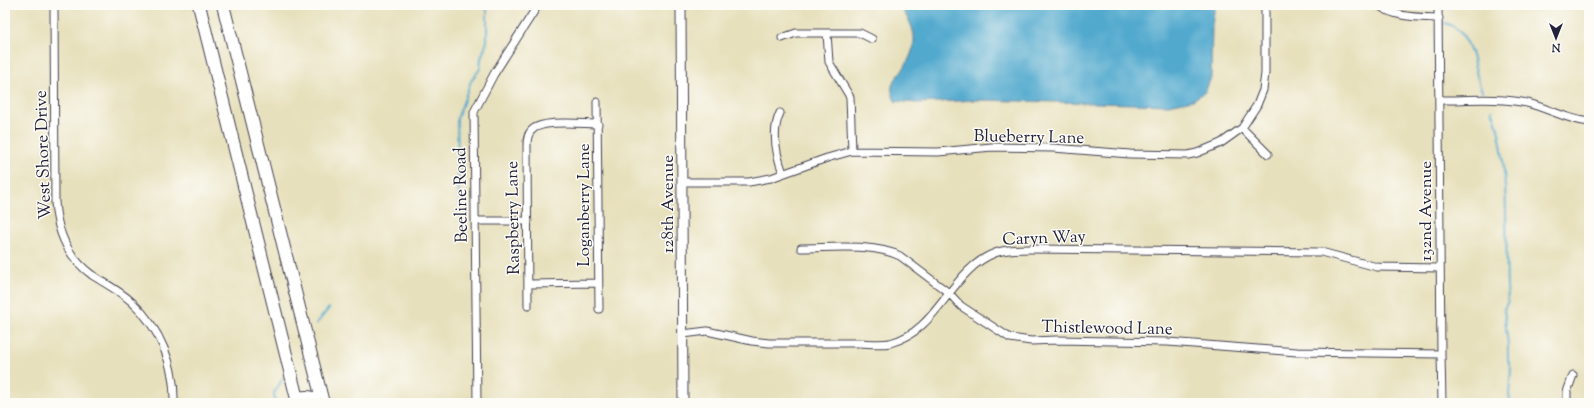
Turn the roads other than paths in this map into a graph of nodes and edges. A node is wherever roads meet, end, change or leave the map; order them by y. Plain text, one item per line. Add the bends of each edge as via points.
1 (54, 5) edge
2 (199, 5) edge
3 (223, 5) edge
4 (538, 5) edge
5 (681, 5) edge
6 (1265, 5) edge
7 (1378, 5) edge
8 (1438, 5) edge
9 (1438, 18) junction
10 (827, 33) junction
11 (782, 38) dead end
12 (872, 39) dead end
13 (1440, 100) junction
14 (598, 102) dead end
15 (780, 113) dead end
16 (1589, 122) edge
17 (598, 124) junction
18 (1242, 128) junction
19 (852, 151) junction
20 (1268, 154) dead end
21 (783, 174) junction
22 (683, 182) junction
23 (475, 221) junction
24 (528, 221) junction
25 (801, 248) dead end
26 (1440, 268) junction
27 (598, 283) junction
28 (528, 284) junction
29 (949, 293) junction
30 (528, 306) dead end
31 (599, 309) dead end
32 (683, 334) junction
33 (1441, 354) junction
34 (1573, 375) dead end
35 (298, 401) edge
36 (174, 403) edge
37 (322, 403) edge
38 (477, 403) edge
39 (683, 403) edge
40 (1442, 403) edge
41 (1567, 403) edge

1 - 36 street, West Shore Drive via 55,202 60,232 68,250 78,263 132,302 151,324 168,360 173,380
2 - 35 highway
3 - 37 highway
4 - 23 street, Beeline Road via 494,74 474,112
5 - 22 street, 128th Avenue
6 - 18 street, Blueberry Lane via 1263,90 1251,116
7 - 9 street via 1392,13 1409,17
8 - 9 street, 132nd Avenue
9 - 13 street, 132nd Avenue
10 - 11 street via 796,33
10 - 12 street via 860,33
10 - 19 street via 829,62 850,97
13 - 16 street via 1513,101
13 - 26 street, 132nd Avenue
14 - 17 street, Loganberry Lane
15 - 21 street via 775,128 776,155
17 - 24 street, Raspberry Lane via 548,124 531,130 527,146
17 - 27 street, Loganberry Lane
18 - 19 street, Blueberry Lane via 1221,143 1188,155 992,147 938,152
18 - 20 street
19 - 21 street, Blueberry Lane
21 - 22 street, Blueberry Lane via 749,182
22 - 32 street, 128th Avenue
23 - 24 street
23 - 38 street, Beeline Road
24 - 28 street, Raspberry Lane
25 - 29 street, Thistlewood Lane via 857,248 891,252
26 - 29 street, Caryn Way via 1377,267 1321,252 1011,250 995,253 981,261
26 - 33 street, 132nd Avenue
27 - 28 street
27 - 31 street, Loganberry Lane
28 - 30 street, Raspberry Lane
29 - 32 street, Caryn Way via 918,330 890,343 769,343 707,331
29 - 33 street, Thistlewood Lane via 961,306 1010,338 1031,341 1168,342 1297,352
32 - 39 street, 128th Avenue
33 - 40 street, 132nd Avenue
34 - 41 street via 1567,392
35 - 37 highway via 309,396

